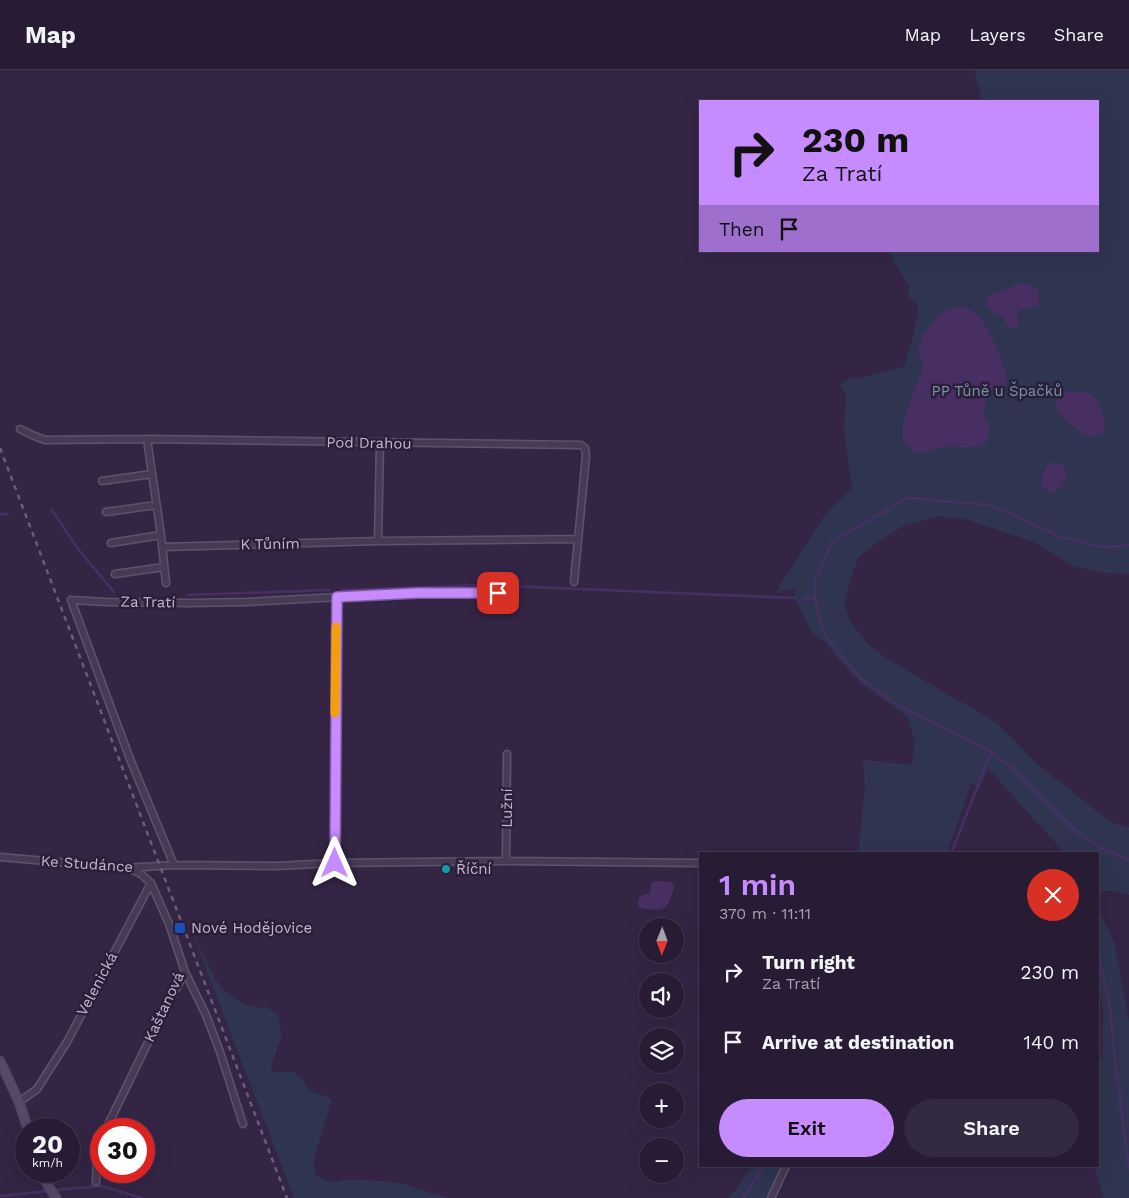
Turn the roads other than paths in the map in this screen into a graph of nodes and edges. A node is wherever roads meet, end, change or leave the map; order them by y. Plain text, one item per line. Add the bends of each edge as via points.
1 (20, 429) dead end
2 (147, 440) junction
3 (380, 443) junction
4 (152, 474) junction
5 (102, 481) dead end
6 (156, 505) junction
7 (106, 512) dead end
8 (161, 536) junction
9 (577, 539) junction
10 (378, 541) junction
11 (111, 543) dead end
12 (162, 547) junction
13 (164, 567) junction
14 (115, 574) dead end
15 (574, 582) dead end
16 (166, 583) dead end
17 (510, 593) dead end
18 (337, 597) junction
19 (507, 754) dead end
20 (0, 857) edge
21 (506, 861) junction
22 (335, 863) junction
23 (699, 863) edge
24 (174, 865) junction
25 (126, 868) junction
26 (151, 883) junction
27 (185, 972) junction
28 (0, 1060) edge
29 (19, 1102) junction
30 (24, 1118) edge
31 (111, 1118) edge
32 (243, 1124) dead end
33 (786, 1167) edge
34 (47, 1183) edge
35 (54, 1196) edge
36 (771, 1198) edge

1 - 2 street, Pod Drahou via 45,440
2 - 3 street, Pod Drahou
2 - 4 street
3 - 9 street, Pod Drahou via 581,445 586,456
3 - 10 street
4 - 5 street
4 - 6 street
6 - 7 street
6 - 8 street
8 - 11 street
8 - 12 street
9 - 10 street, K Tůním
9 - 15 street, Pod Drahou
10 - 12 street, K Tůním
12 - 13 street
13 - 14 street
13 - 16 street
17 - 18 street, Za Tratí
18 - 22 street
18 - 24 street, Za Tratí via 190,603 71,600 130,759
19 - 21 street, Lužní
20 - 25 street, Ke Studánce
21 - 22 street
21 - 23 street
22 - 24 street
24 - 25 street, Ke Studánce
25 - 26 street via 141,874
26 - 27 street, Kaštanová
26 - 29 street, Velenická via 67,1042 37,1089
27 - 31 street, Kaštanová
27 - 32 street via 210,1024
28 - 29 main road
29 - 30 main road
33 - 36 street
34 - 35 main road

